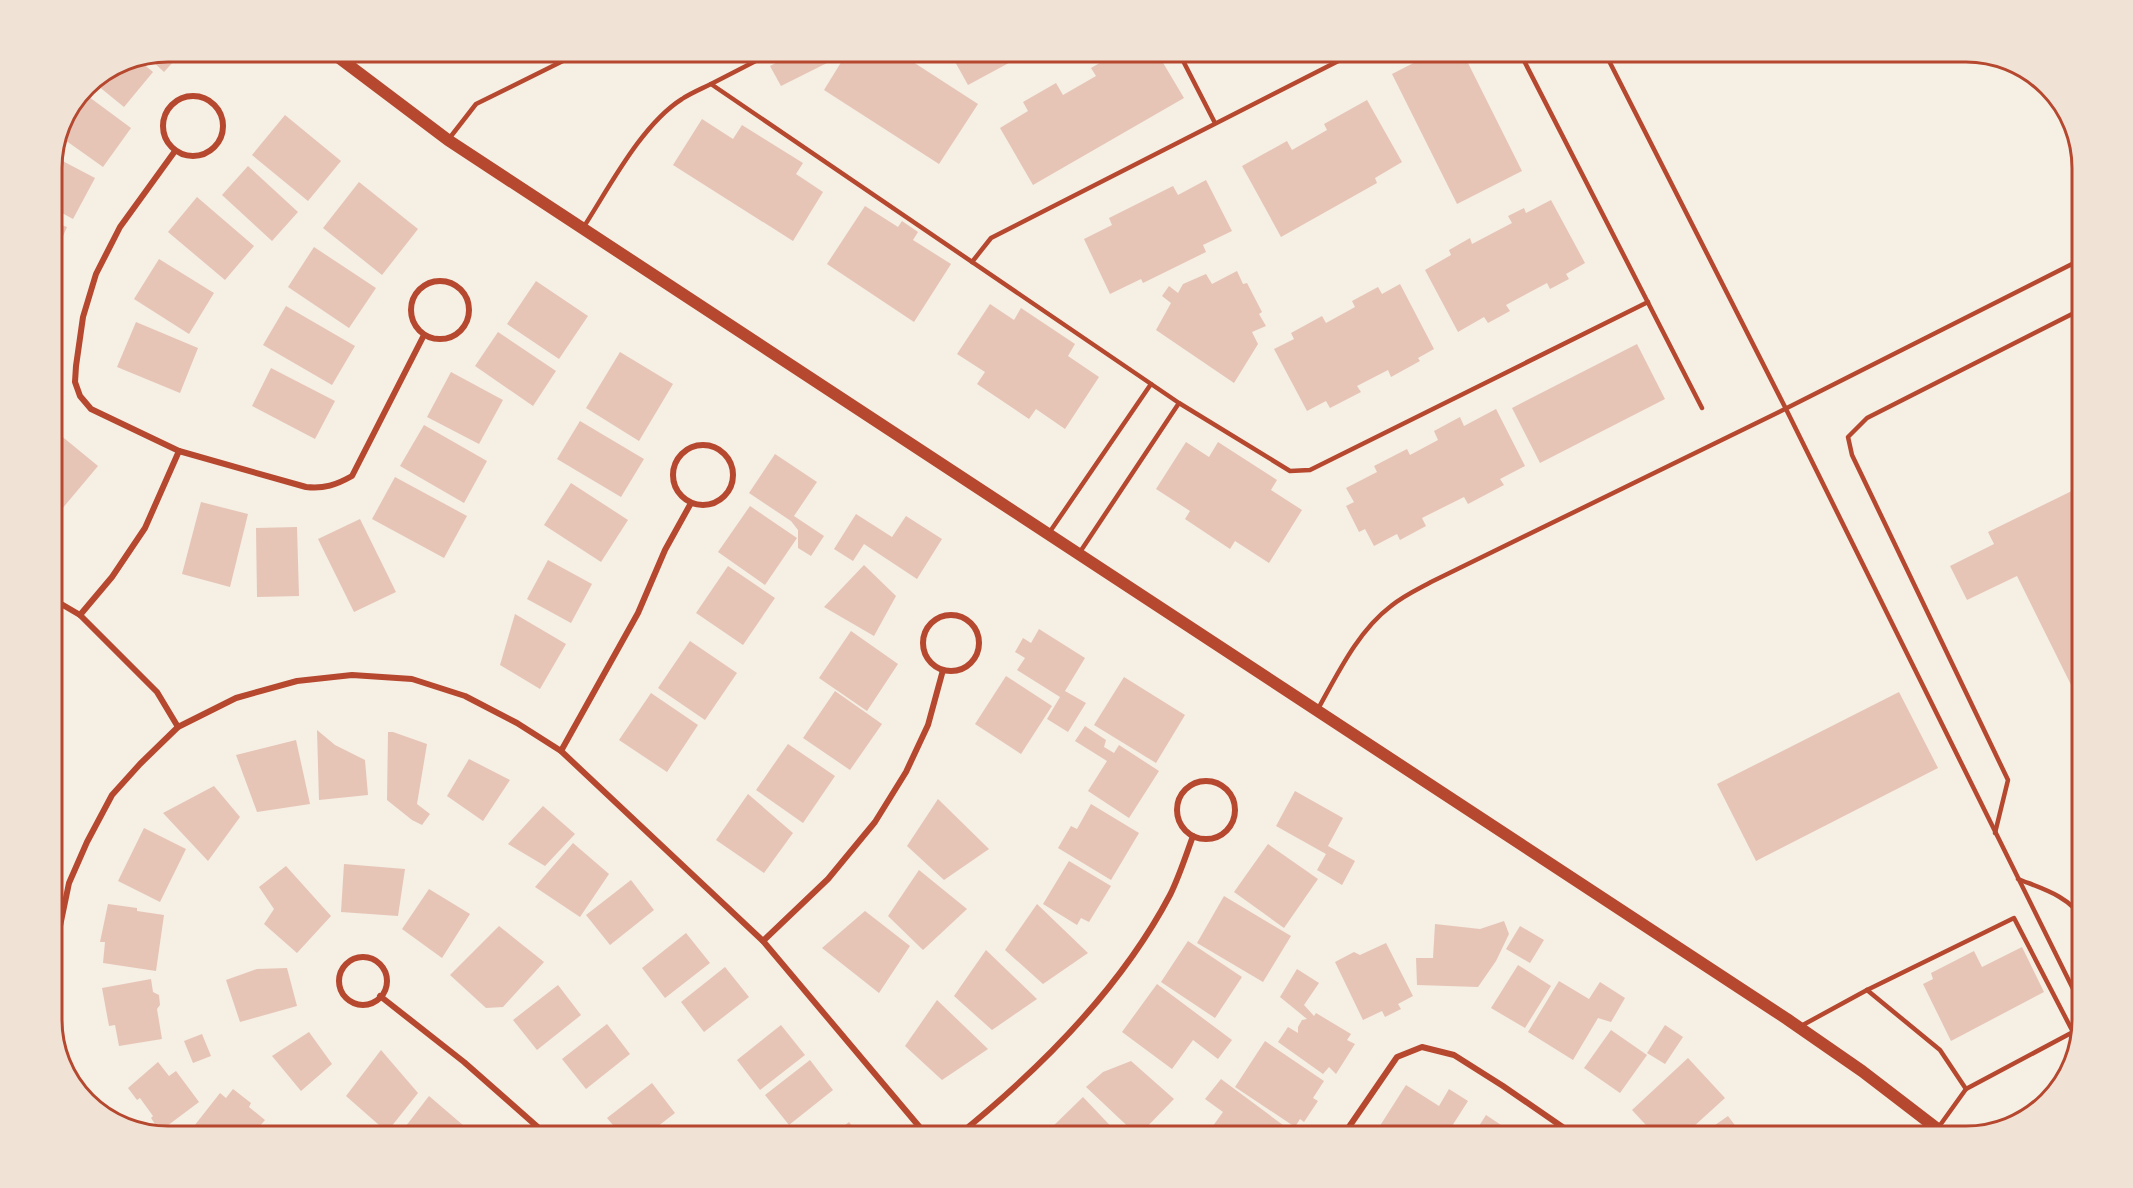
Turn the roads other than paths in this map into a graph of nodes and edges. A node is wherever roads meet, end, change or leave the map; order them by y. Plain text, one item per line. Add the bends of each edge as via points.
1 (345, 62) edge
2 (561, 62) edge
3 (754, 62) edge
4 (1184, 62) edge
5 (1336, 62) edge
6 (1525, 62) edge
7 (1610, 62) edge
8 (711, 84) junction
9 (1215, 123) junction
10 (448, 140) junction
11 (175, 151) junction
12 (583, 228) junction
13 (972, 262) junction
14 (2071, 265) edge
15 (1648, 302) junction
16 (2071, 314) edge
17 (424, 335) junction
18 (1151, 384) junction
19 (1179, 404) junction
20 (1702, 408) dead end
21 (1786, 409) junction
22 (179, 451) junction
23 (691, 503) junction
24 (1048, 534) junction
25 (1079, 555) junction
26 (62, 604) edge
27 (80, 615) junction
28 (943, 670) junction
29 (1317, 711) junction
30 (178, 727) junction
31 (561, 751) junction
32 (1995, 832) junction
33 (1193, 836) junction
34 (2018, 879) junction
35 (2072, 907) edge
36 (62, 917) edge
37 (763, 941) junction
38 (2072, 987) edge
39 (1867, 990) junction
40 (380, 996) junction
41 (1799, 1027) junction
42 (2071, 1028) edge
43 (2070, 1034) edge
44 (1966, 1089) junction
45 (537, 1126) edge
46 (919, 1126) edge
47 (970, 1126) edge
48 (1350, 1126) edge
49 (1561, 1126) edge
50 (1935, 1126) edge
51 (1939, 1126) edge

1 - 10 main road
2 - 10 lane via 476,104
3 - 8 lane
4 - 9 lane
5 - 9 lane
6 - 15 lane
7 - 21 lane
8 - 12 lane via 681,99 645,134
8 - 13 lane
9 - 13 lane via 991,238
10 - 12 main road
11 - 11 street via 197,156 217,144 223,122 211,102 188,96 168,108 163,131
11 - 22 street via 120,227 96,274 83,317 75,382 91,409
12 - 24 main road
13 - 18 lane
14 - 21 lane
15 - 19 lane via 1310,470 1290,471
15 - 20 lane
16 - 32 lane via 1867,418 1848,437 1852,455 2008,780
17 - 17 street via 442,340 452,338 466,325 469,306 461,289 453,283 435,281 414,296 413,322
17 - 22 street via 352,476 341,483 321,489 306,487
18 - 19 lane
18 - 24 lane
19 - 25 lane
21 - 29 lane via 1431,582 1392,605 1369,626
21 - 32 lane
22 - 27 street via 145,528
23 - 23 street via 711,504 728,492 733,471 730,461 715,447 696,445 680,454 675,463 672,472 676,490
23 - 31 street via 638,613
24 - 25 main road
25 - 29 main road
26 - 27 street
27 - 30 street via 157,692
28 - 28 street via 952,672 969,665 978,649 977,631 972,623 955,615 937,618 924,632 923,651 928,660
28 - 37 street via 928,725 906,772 875,822 828,879
29 - 41 main road
30 - 31 street via 236,698 297,681 352,675 412,679 465,696
30 - 36 street via 111,795 69,883
31 - 37 street
32 - 34 lane
33 - 33 street via 1213,838 1222,834 1234,818 1233,798 1219,784 1193,784 1181,797 1181,823
33 - 47 street via 1171,894 1143,941 1107,989 1048,1055
34 - 35 lane via 2063,898
34 - 38 lane
37 - 46 street
39 - 41 lane
39 - 42 lane via 2014,918
39 - 44 lane via 1940,1050
40 - 40 street via 387,980 379,962 361,956 344,965 338,983 347,1000 365,1006 374,1004
40 - 45 street
41 - 50 main road
43 - 44 lane
44 - 51 lane
48 - 49 street via 1397,1057 1422,1047 1454,1055

